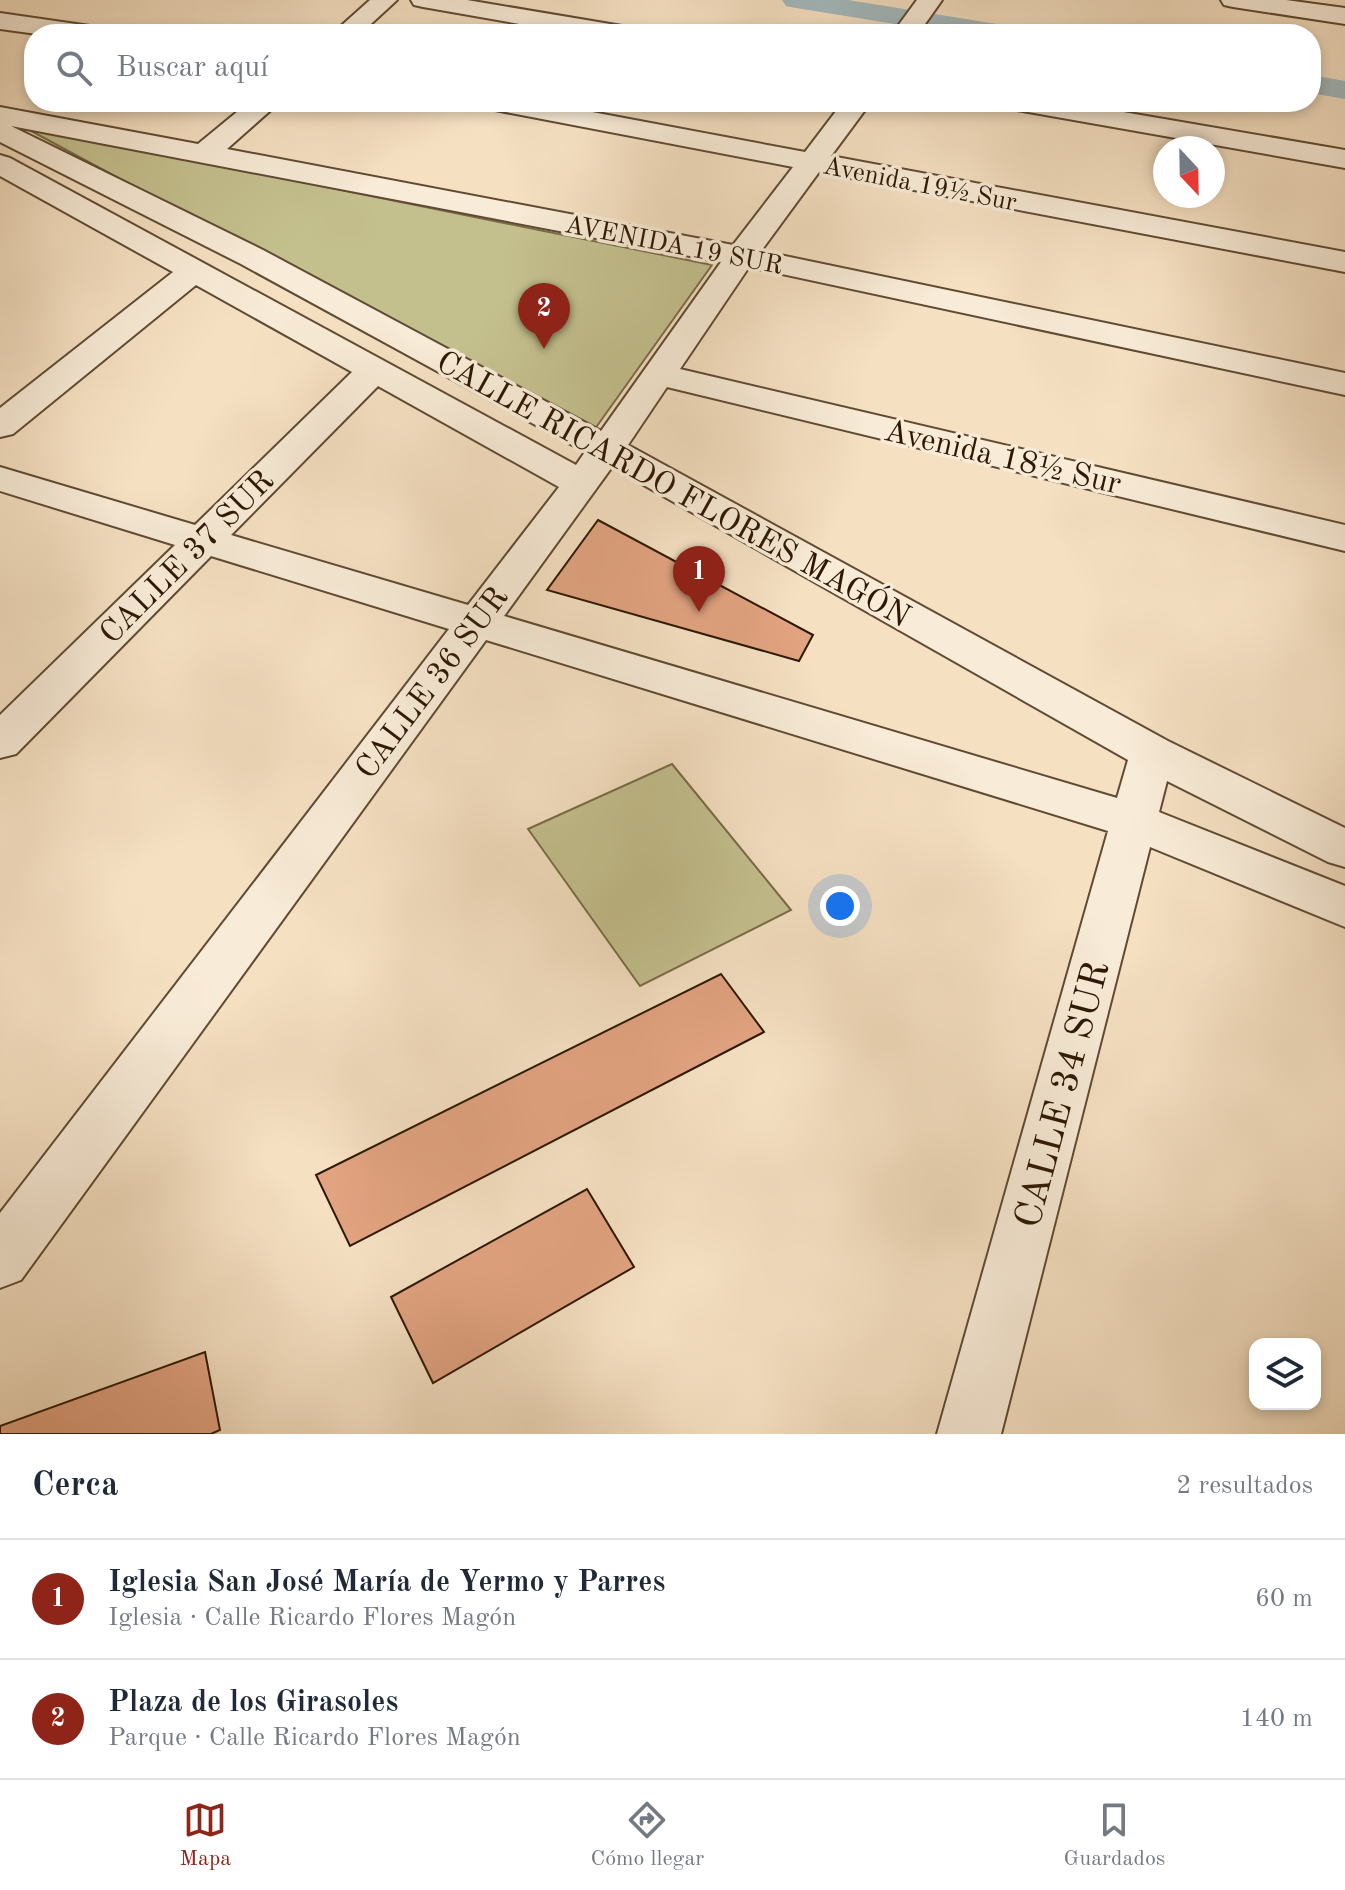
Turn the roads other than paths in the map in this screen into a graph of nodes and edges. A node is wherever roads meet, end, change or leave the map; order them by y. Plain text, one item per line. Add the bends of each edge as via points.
1 (385, 0) edge
2 (423, 0) edge
3 (1233, 0) edge
4 (1345, 16) edge
5 (0, 21) edge
6 (24, 24) edge
7 (357, 24) edge
8 (563, 24) edge
9 (254, 112) edge
10 (546, 112) edge
11 (849, 112) edge
12 (1075, 112) edge
13 (0, 115) edge
14 (0, 131) edge
15 (205, 153) junction
16 (1345, 159) edge
17 (809, 163) junction
18 (0, 164) edge
19 (29, 181) junction
20 (0, 202) edge
21 (741, 256) junction
22 (1345, 262) edge
23 (194, 271) junction
24 (373, 371) junction
25 (660, 375) junction
26 (1345, 384) edge
27 (0, 426) edge
28 (607, 449) junction
29 (0, 479) edge
30 (580, 483) junction
31 (1345, 538) edge
32 (200, 541) junction
33 (474, 624) junction
34 (0, 742) edge
35 (1152, 753) junction
36 (1134, 821) junction
37 (1345, 849) edge
38 (1345, 907) edge
39 (0, 1260) edge
40 (969, 1434) edge

1 - 7 street
2 - 8 street
3 - 4 street
5 - 6 street
9 - 15 street
10 - 17 street, Avenida 19½ Sur
11 - 17 street, CALLE 36 SUR
12 - 16 street
13 - 15 street, AVENIDA 19 SUR
14 - 28 street, CALLE RICARDO FLORES MAGÓN via 252,257
15 - 21 street, AVENIDA 19 SUR
17 - 21 street, CALLE 36 SUR
17 - 22 street, Avenida 19½ Sur
18 - 19 street
19 - 20 street
19 - 23 street
21 - 25 street, CALLE 36 SUR
21 - 26 street, AVENIDA 19 SUR
23 - 24 street
23 - 27 street
24 - 30 street
24 - 32 street, CALLE 37 SUR
25 - 28 street, CALLE 36 SUR
25 - 31 street, Avenida 18½ Sur
28 - 30 street, CALLE 36 SUR
28 - 35 street, CALLE RICARDO FLORES MAGÓN
29 - 32 street
30 - 33 street, CALLE 36 SUR
32 - 33 street
32 - 34 street, CALLE 37 SUR
33 - 36 street
33 - 39 street, CALLE 36 SUR
35 - 36 street, CALLE 34 SUR
35 - 37 street, CALLE RICARDO FLORES MAGÓN
36 - 38 street
36 - 40 street, CALLE 34 SUR

